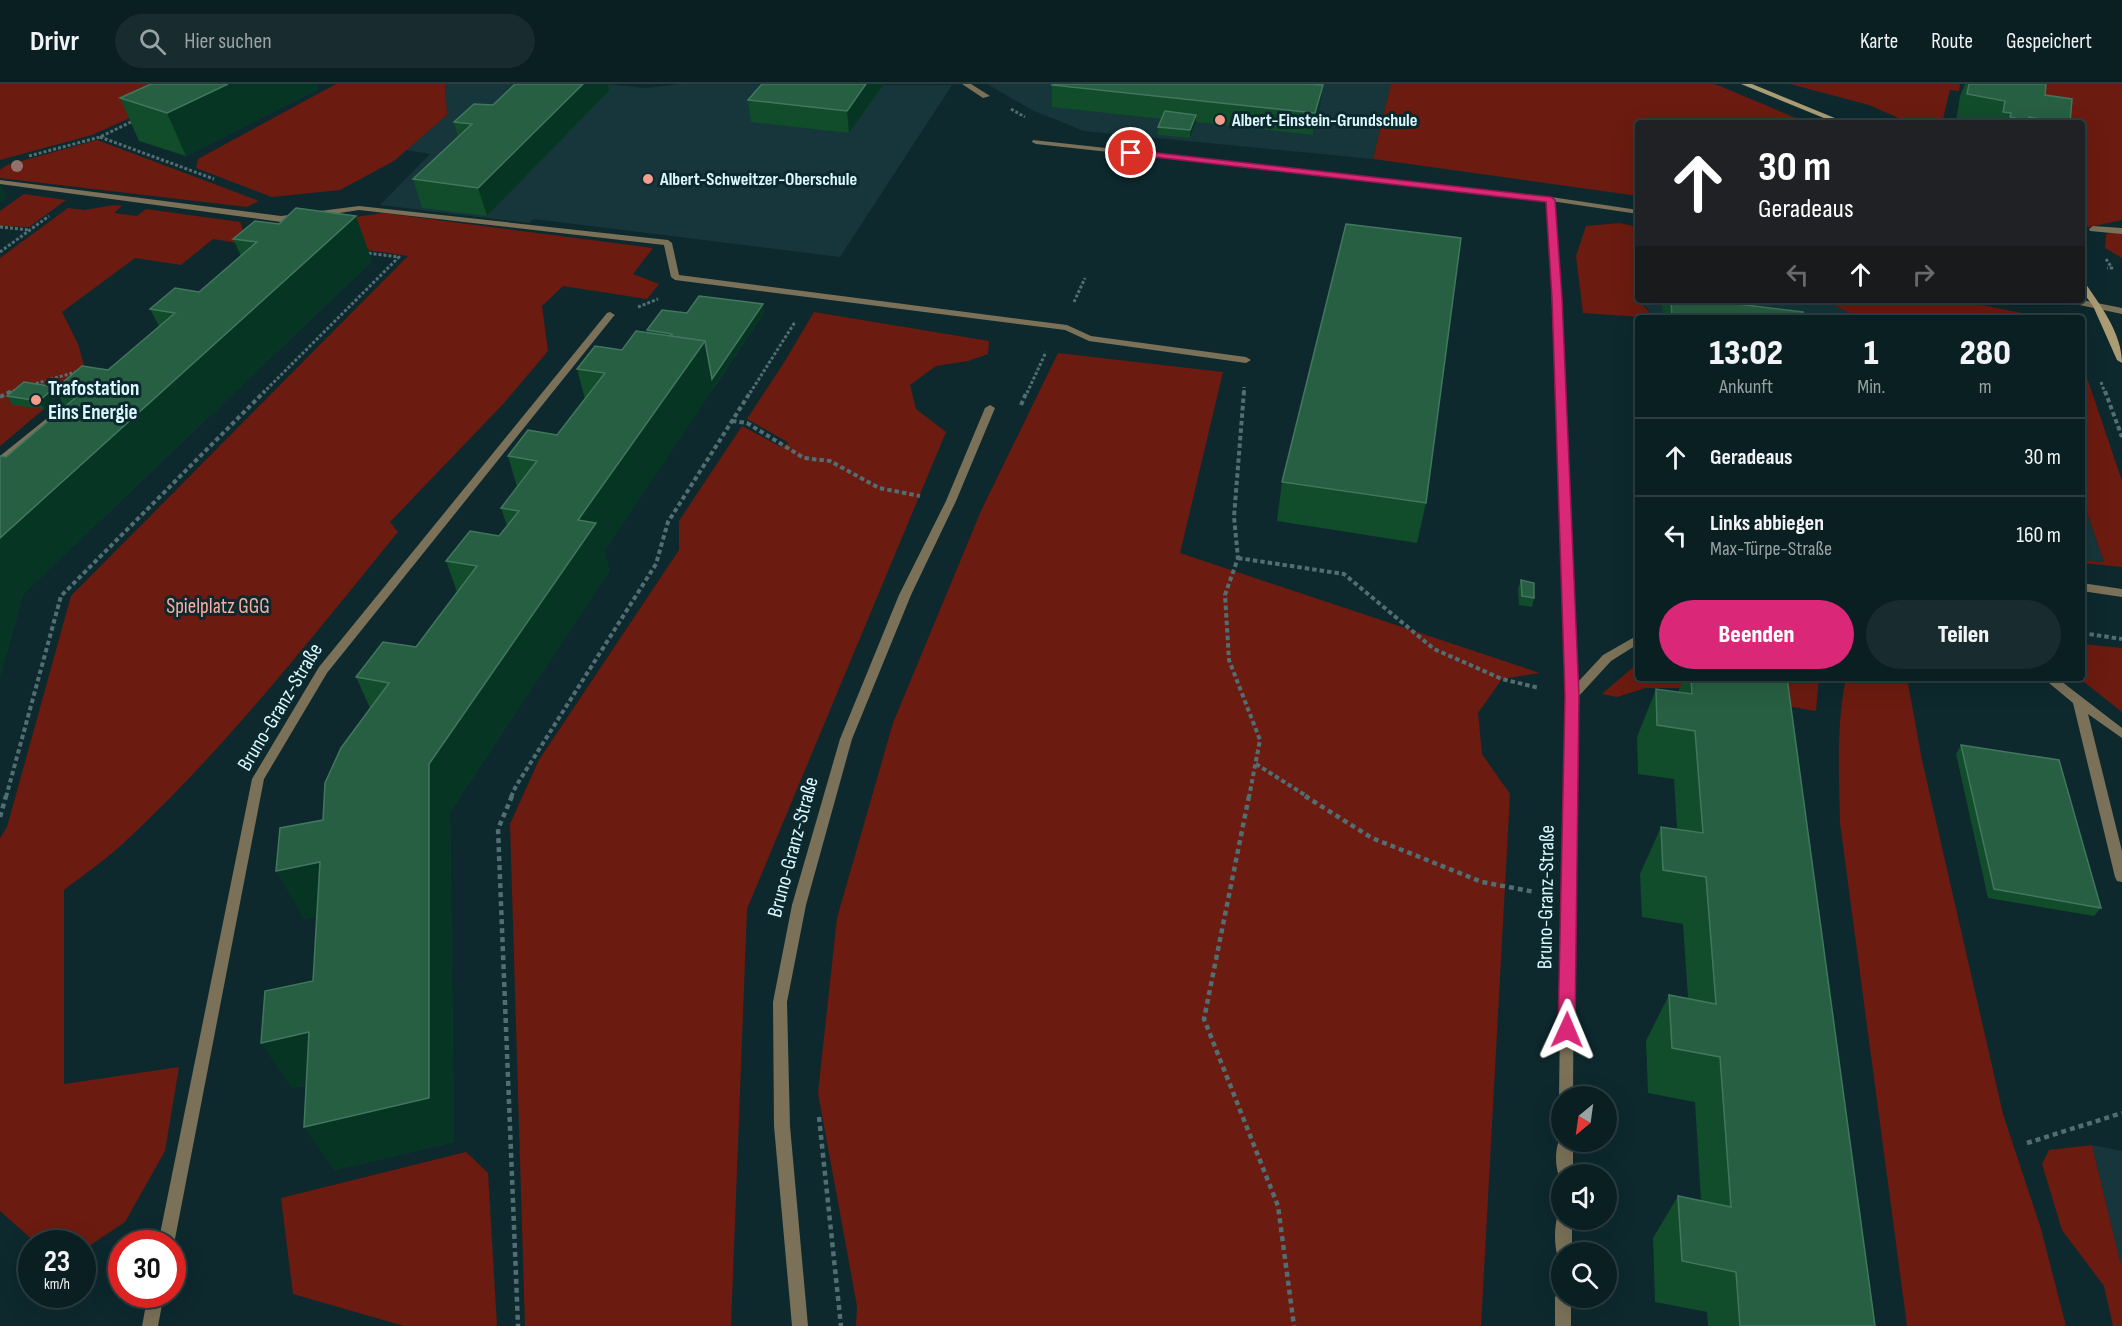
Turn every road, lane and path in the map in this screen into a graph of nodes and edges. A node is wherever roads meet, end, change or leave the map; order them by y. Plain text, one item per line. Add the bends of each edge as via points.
1 (966, 84) edge
2 (1745, 84) edge
3 (986, 96) dead end
4 (1010, 108) dead end
5 (143, 116) edge
6 (1024, 116) dead end
7 (1836, 120) edge
8 (99, 137) junction
9 (1036, 142) dead end
10 (24, 157) dead end
11 (179, 166) edge
12 (0, 182) edge
13 (81, 193) junction
14 (1551, 200) junction
15 (1635, 212) edge
16 (0, 227) edge
17 (2093, 229) dead end
18 (30, 230) junction
19 (2122, 231) edge
20 (0, 252) edge
21 (357, 252) dead end
22 (675, 277) junction
23 (2085, 289) edge
24 (812, 296) junction
25 (2084, 303) edge
26 (2097, 306) junction
27 (2122, 311) edge
28 (610, 315) joint
29 (1045, 354) dead end
30 (1246, 360) joint
31 (2122, 360) edge
32 (85, 369) edge
33 (2099, 376) dead end
34 (0, 397) edge
35 (74, 399) edge
36 (990, 408) dead end
37 (1016, 415) dead end
38 (732, 421) junction
39 (2122, 437) edge
40 (0, 461) edge
41 (951, 501) junction
42 (1238, 558) junction
43 (2085, 587) edge
44 (2122, 593) edge
45 (2085, 633) edge
46 (2122, 639) edge
47 (1635, 641) edge
48 (2053, 681) edge
49 (1572, 696) junction
50 (2079, 703) junction
51 (2122, 734) edge
52 (1256, 763) junction
53 (0, 817) edge
54 (2122, 877) edge
55 (1568, 898) junction
56 (1566, 1086) edge
57 (817, 1105) dead end
58 (2122, 1113) edge
59 (2027, 1143) dead end
60 (169, 1230) edge
61 (153, 1308) edge
62 (1563, 1308) edge
63 (150, 1326) edge
64 (518, 1326) edge
65 (800, 1326) edge
66 (841, 1326) edge
67 (1294, 1326) edge
68 (1563, 1326) edge

1 - 3 street
2 - 7 street
4 - 6 path
5 - 8 path
8 - 10 path
8 - 11 path
9 - 14 street
12 - 13 street
13 - 18 path
13 - 22 street via 281,219 359,208 668,243
14 - 15 street
14 - 49 street, Bruno-Granz-Straße
16 - 18 path
17 - 19 street
18 - 20 path
21 - 53 path via 399,257 61,596
22 - 24 street
22 - 28 path via 657,301
23 - 26 street
24 - 30 street via 1067,328 1089,338
24 - 38 path
25 - 26 street
26 - 27 street
26 - 31 street
28 - 60 street, Bruno-Granz-Straße via 323,670 258,779
29 - 37 path
30 - 42 path via 1234,517
32 - 34 path
33 - 39 path
35 - 40 street
36 - 41 street, Bruno-Granz-Straße
38 - 41 path via 747,423 804,458 830,461 879,488
38 - 64 path via 668,522 656,564 516,786 498,829
41 - 65 street, Bruno-Granz-Straße via 905,595 846,739 799,905 780,1002 782,1126
42 - 49 path via 1344,574 1434,649 1502,679
42 - 52 path via 1225,595 1229,660 1260,740
43 - 44 street
45 - 46 path
47 - 49 street via 1606,658
48 - 50 street
49 - 55 street, Bruno-Granz-Straße
50 - 51 street
50 - 54 street
52 - 55 path via 1372,838 1482,882
52 - 67 path via 1204,1019 1278,1206
55 - 56 street, Bruno-Granz-Straße
57 - 66 path
58 - 59 path
61 - 63 street
62 - 68 street

